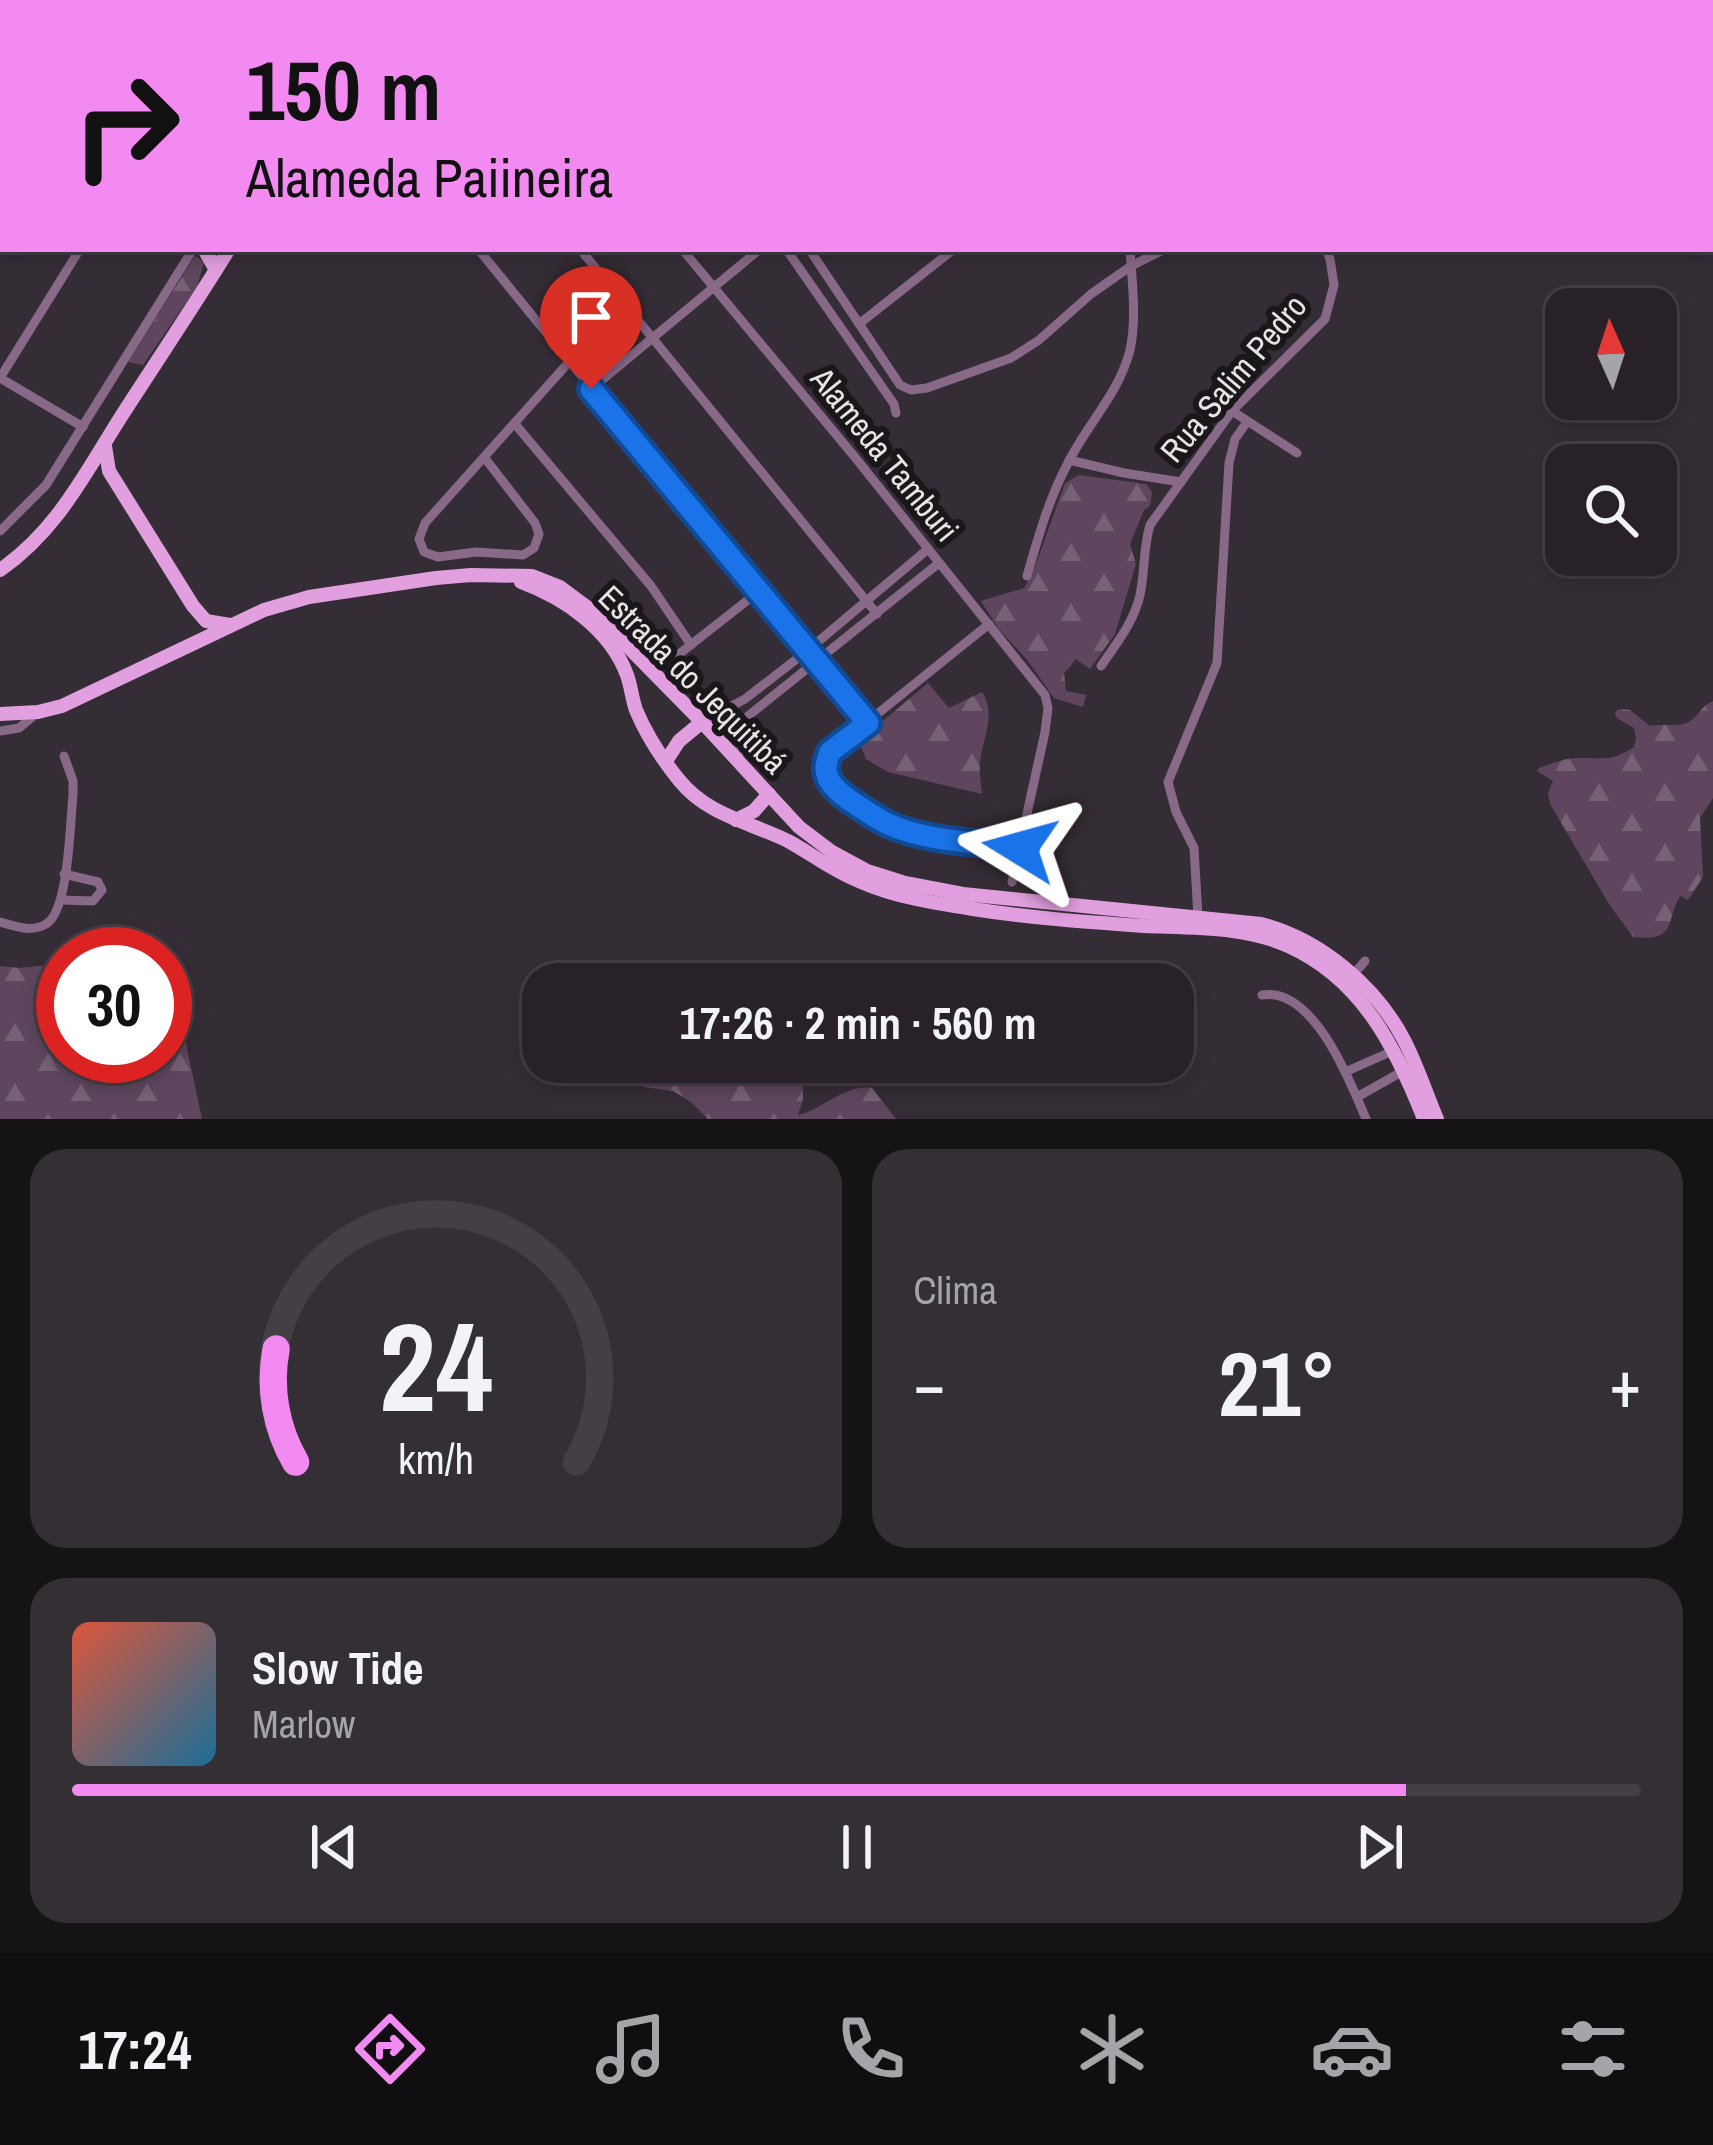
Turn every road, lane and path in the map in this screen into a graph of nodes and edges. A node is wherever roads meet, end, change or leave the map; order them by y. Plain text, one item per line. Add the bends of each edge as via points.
1 (78, 252) edge
2 (191, 252) edge
3 (480, 252) edge
4 (582, 252) edge
5 (685, 252) edge
6 (756, 252) edge
7 (787, 252) edge
8 (811, 252) edge
9 (950, 252) edge
10 (1130, 252) edge
11 (1159, 252) edge
12 (1327, 252) edge
13 (220, 258) edge
14 (1131, 266) junction
15 (714, 287) junction
16 (859, 324) junction
17 (653, 337) junction
18 (569, 362) junction
19 (0, 378) edge
20 (591, 389) junction
21 (1232, 411) junction
22 (896, 413) dead end
23 (1247, 422) junction
24 (515, 424) junction
25 (83, 427) junction
26 (104, 445) junction
27 (1297, 453) dead end
28 (1201, 455) junction
29 (484, 457) junction
30 (1069, 460) junction
31 (1229, 464) junction
32 (109, 470) junction
33 (84, 478) junction
34 (1181, 482) junction
35 (0, 531) edge
36 (928, 549) junction
37 (939, 563) junction
38 (0, 571) edge
39 (506, 576) junction
40 (1027, 576) dead end
41 (758, 592) junction
42 (867, 601) junction
43 (193, 606) junction
44 (877, 614) junction
45 (988, 624) junction
46 (230, 625) junction
47 (692, 645) junction
48 (180, 650) junction
49 (807, 651) junction
50 (674, 658) dead end
51 (815, 662) junction
52 (1101, 666) dead end
53 (680, 702) junction
54 (739, 703) junction
55 (38, 712) junction
56 (718, 712) junction
57 (0, 714) edge
58 (748, 716) junction
59 (702, 722) junction
60 (868, 723) junction
61 (0, 731) edge
62 (64, 756) dead end
63 (666, 760) junction
64 (742, 766) junction
65 (769, 794) junction
66 (736, 820) junction
67 (1020, 848) junction
68 (64, 874) junction
69 (1012, 882) dead end
70 (61, 900) junction
71 (1198, 917) junction
72 (0, 922) edge
73 (1365, 961) dead end
74 (1352, 976) junction
75 (1262, 994) dead end
76 (1395, 1050) junction
77 (1405, 1070) junction
78 (1346, 1072) junction
79 (1357, 1097) junction
80 (1366, 1119) edge
81 (1424, 1119) edge
82 (1437, 1119) edge

1 - 19 street
2 - 25 street
3 - 18 street
4 - 17 street
5 - 15 street, Alameda Tamburi
6 - 15 street
7 - 22 street
8 - 16 street
9 - 16 street
10 - 14 street
11 - 14 street
12 - 21 street, Rua Salim Pedro via 1334,285 1325,319
13 - 26 main road
14 - 16 street via 1011,358 926,388 901,385
14 - 30 street via 1131,347 1121,379
15 - 17 street
15 - 36 street, Alameda Tamburi
17 - 20 street
17 - 42 street
18 - 20 street
18 - 24 street
19 - 25 street
20 - 41 street
21 - 23 street
21 - 28 street, Rua Salim Pedro
23 - 27 street
23 - 31 street
24 - 29 street
24 - 47 street
25 - 35 street via 46,485
26 - 32 main road
26 - 33 main road
28 - 31 street
28 - 34 street, Rua Salim Pedro
29 - 29 street via 425,523 424,552 523,555 534,548 535,523
30 - 34 street
30 - 40 street
31 - 71 street via 1217,663 1168,782 1194,848
32 - 33 main road
32 - 43 main road
33 - 38 main road via 42,537
34 - 52 street, Rua Salim Pedro via 1150,525 1140,598
36 - 37 street, Alameda Tamburi
36 - 42 street
37 - 44 street
37 - 45 street, Alameda Tamburi
39 - 46 main road, Estrada do Jequitibá via 309,597
39 - 53 main road, Estrada do Jequitibá via 560,587
39 - 63 main road, Estrada do Jequitibá via 551,594 602,637
41 - 47 street
41 - 49 street
42 - 44 street
42 - 49 street
43 - 46 main road via 206,621
43 - 48 main road via 196,631
44 - 51 street
45 - 60 street
45 - 67 street, Alameda Tamburi via 1048,708
46 - 48 main road, Estrada do Jequitibá
47 - 50 street
48 - 55 main road, Estrada do Jequitibá
49 - 51 street
49 - 54 street
51 - 58 street
51 - 60 street
53 - 56 main road
53 - 59 main road, Estrada do Jequitibá
54 - 56 street
54 - 58 street
55 - 57 main road, Estrada do Jequitibá
55 - 61 street
56 - 59 street
58 - 64 street via 736,738
59 - 63 main road
59 - 64 main road, Estrada do Jequitibá
60 - 67 street via 830,752 826,776 835,789 892,826
62 - 68 street via 73,781
63 - 66 main road, Estrada do Jequitibá via 696,798
64 - 65 main road, Estrada do Jequitibá
65 - 66 main road
65 - 71 main road, Estrada do Jequitibá via 832,852 905,884
66 - 76 main road, Estrada do Jequitibá via 854,880 927,902 1274,940 1327,970
67 - 69 street
68 - 70 street
68 - 70 street via 102,890 93,901
70 - 72 street via 43,927
71 - 74 main road, Estrada do Jequitibá via 1281,929
73 - 74 street
74 - 82 main road, Estrada do Jequitibá via 1388,1013
75 - 78 street via 1295,1001
76 - 77 main road, Estrada do Jequitibá
76 - 78 street
77 - 79 street
77 - 81 main road, Estrada do Jequitibá
78 - 79 street
79 - 80 street

